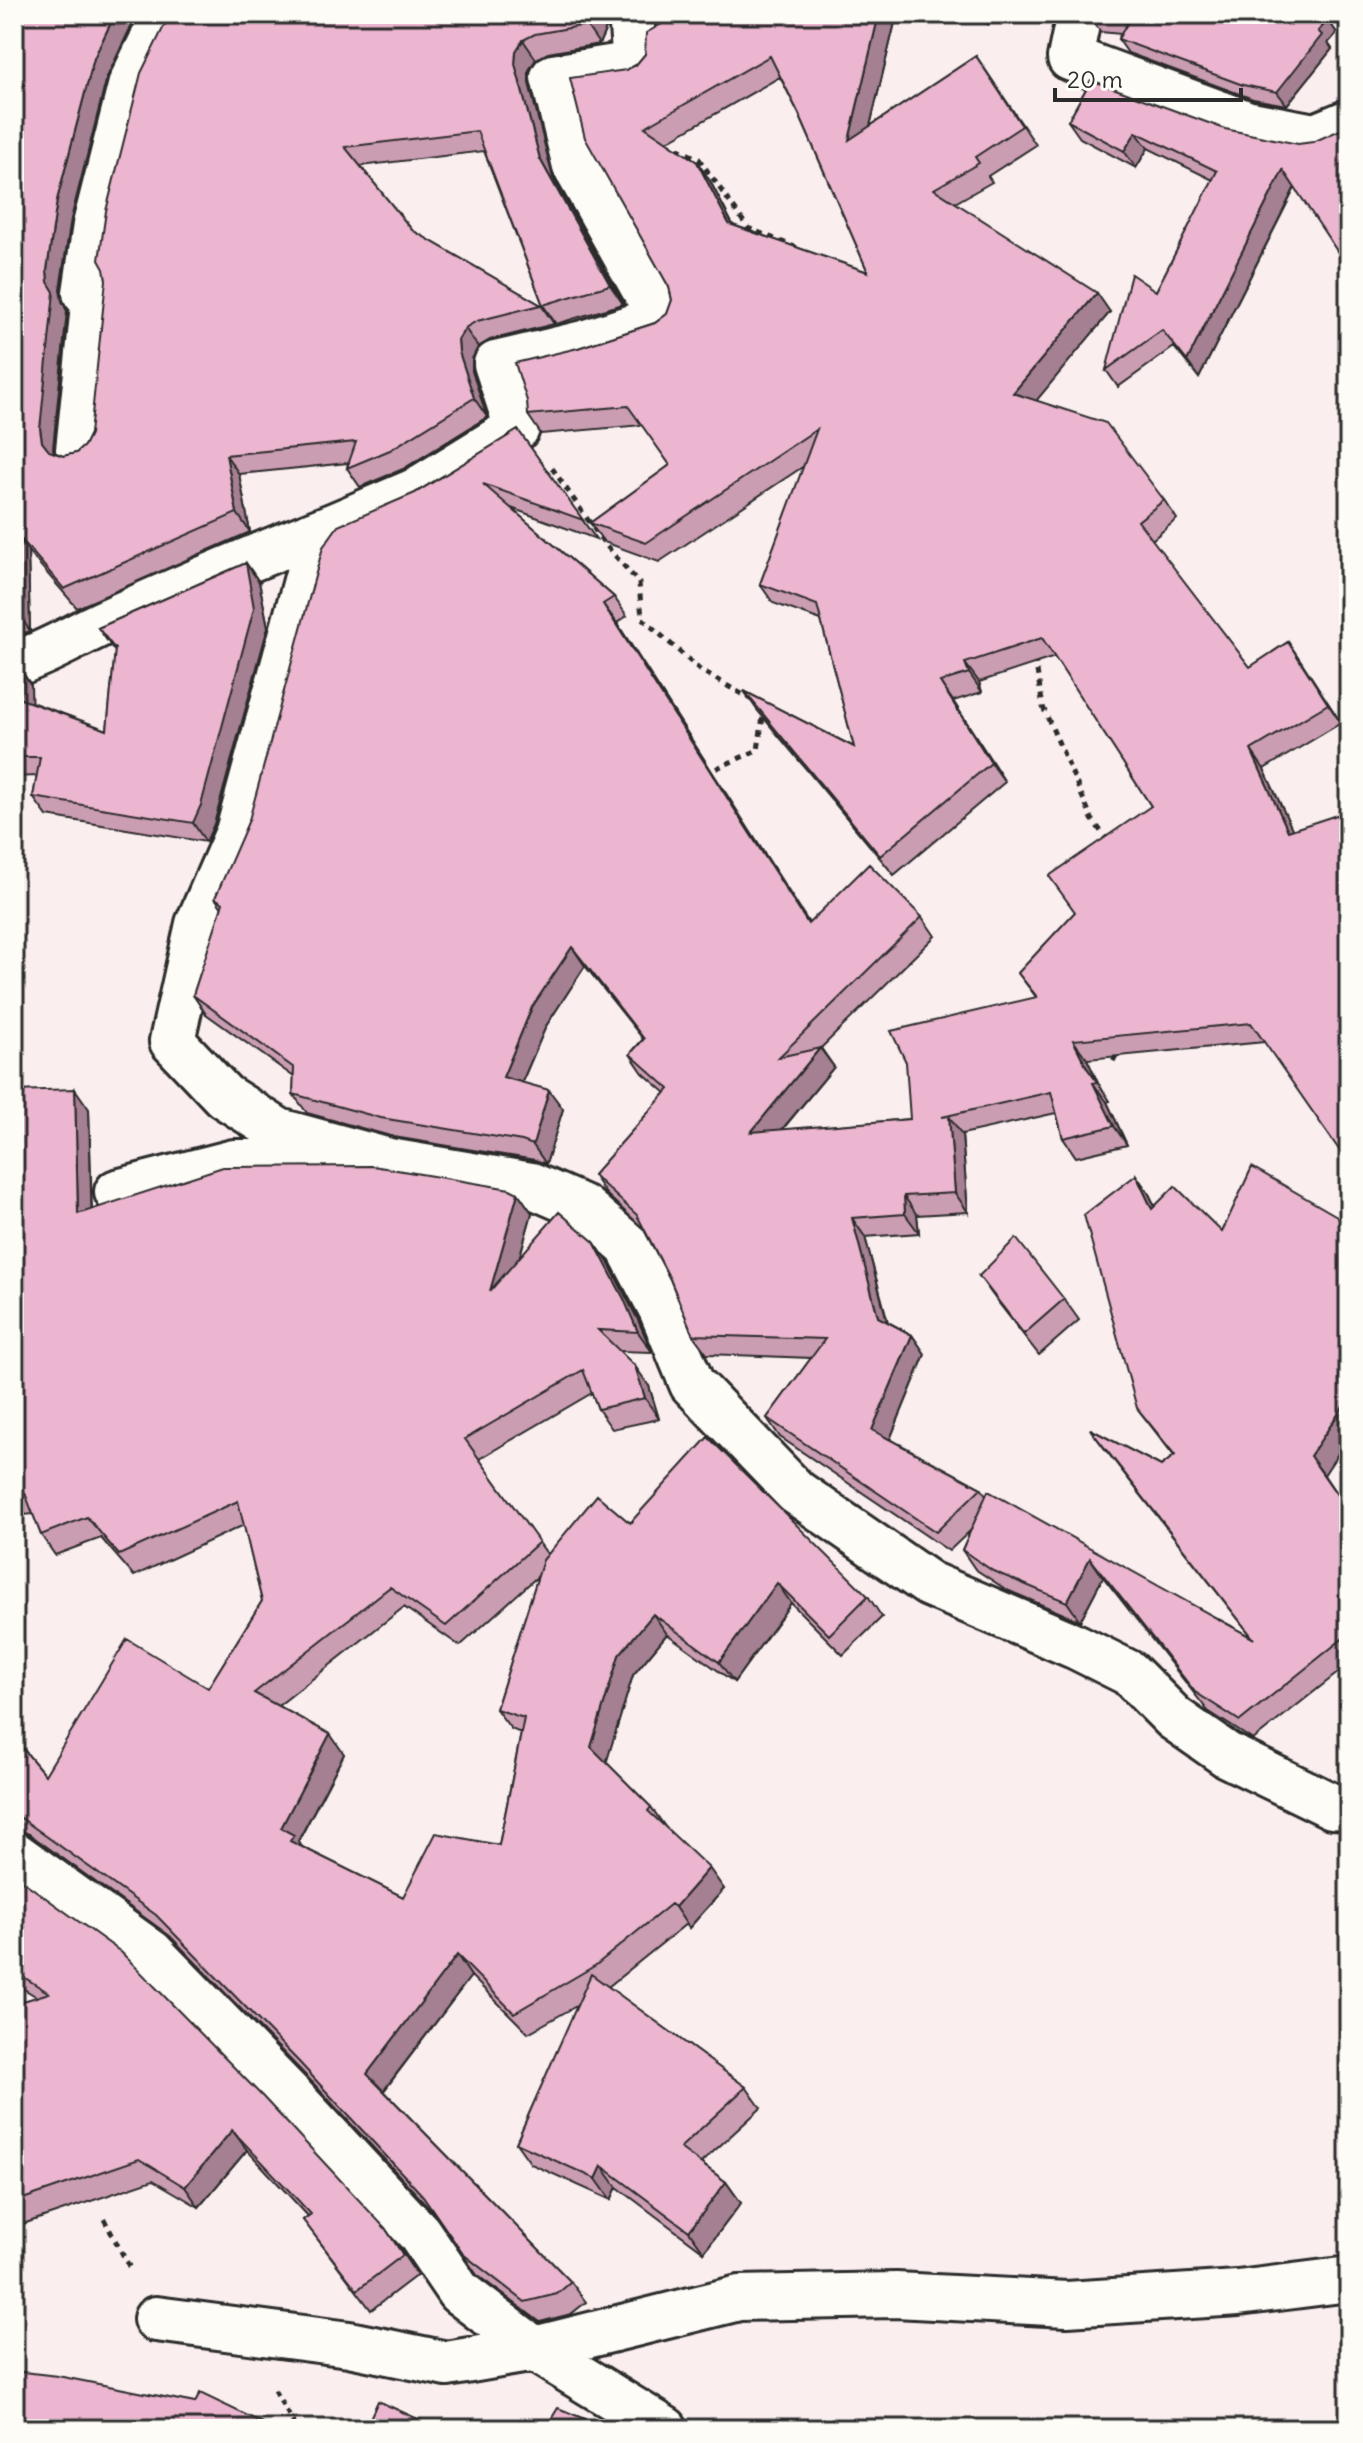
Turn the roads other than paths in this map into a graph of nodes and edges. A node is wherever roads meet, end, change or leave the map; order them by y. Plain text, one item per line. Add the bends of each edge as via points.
1 (165, 14) edge
2 (631, 14) edge
3 (1079, 14) edge
4 (1349, 122) edge
5 (78, 450) edge
6 (335, 525) junction
7 (14, 664) edge
8 (389, 1161) junction
9 (117, 1192) dead end
10 (1349, 1807) edge
11 (14, 1854) edge
12 (1349, 2279) edge
13 (156, 2319) dead end
14 (534, 2349) junction
15 (665, 2429) edge

1 - 5 street via 131,83 95,225 85,293 94,296
2 - 6 street via 635,64 553,77 575,166 660,318 496,364 517,428 415,491
3 - 4 street via 1070,58 1246,123 1315,136
6 - 7 street
6 - 8 street via 313,555 238,832 198,924 172,1041 224,1096 279,1131
8 - 9 street via 234,1162
8 - 10 street via 531,1185 584,1208 628,1246 692,1384 796,1492 929,1584 1129,1673 1174,1718 1227,1755 1332,1806
11 - 14 street via 152,1953 419,2233 459,2292
12 - 14 street via 1238,2293 1067,2304 896,2295 739,2298
13 - 14 street via 349,2344 447,2364
14 - 15 street

